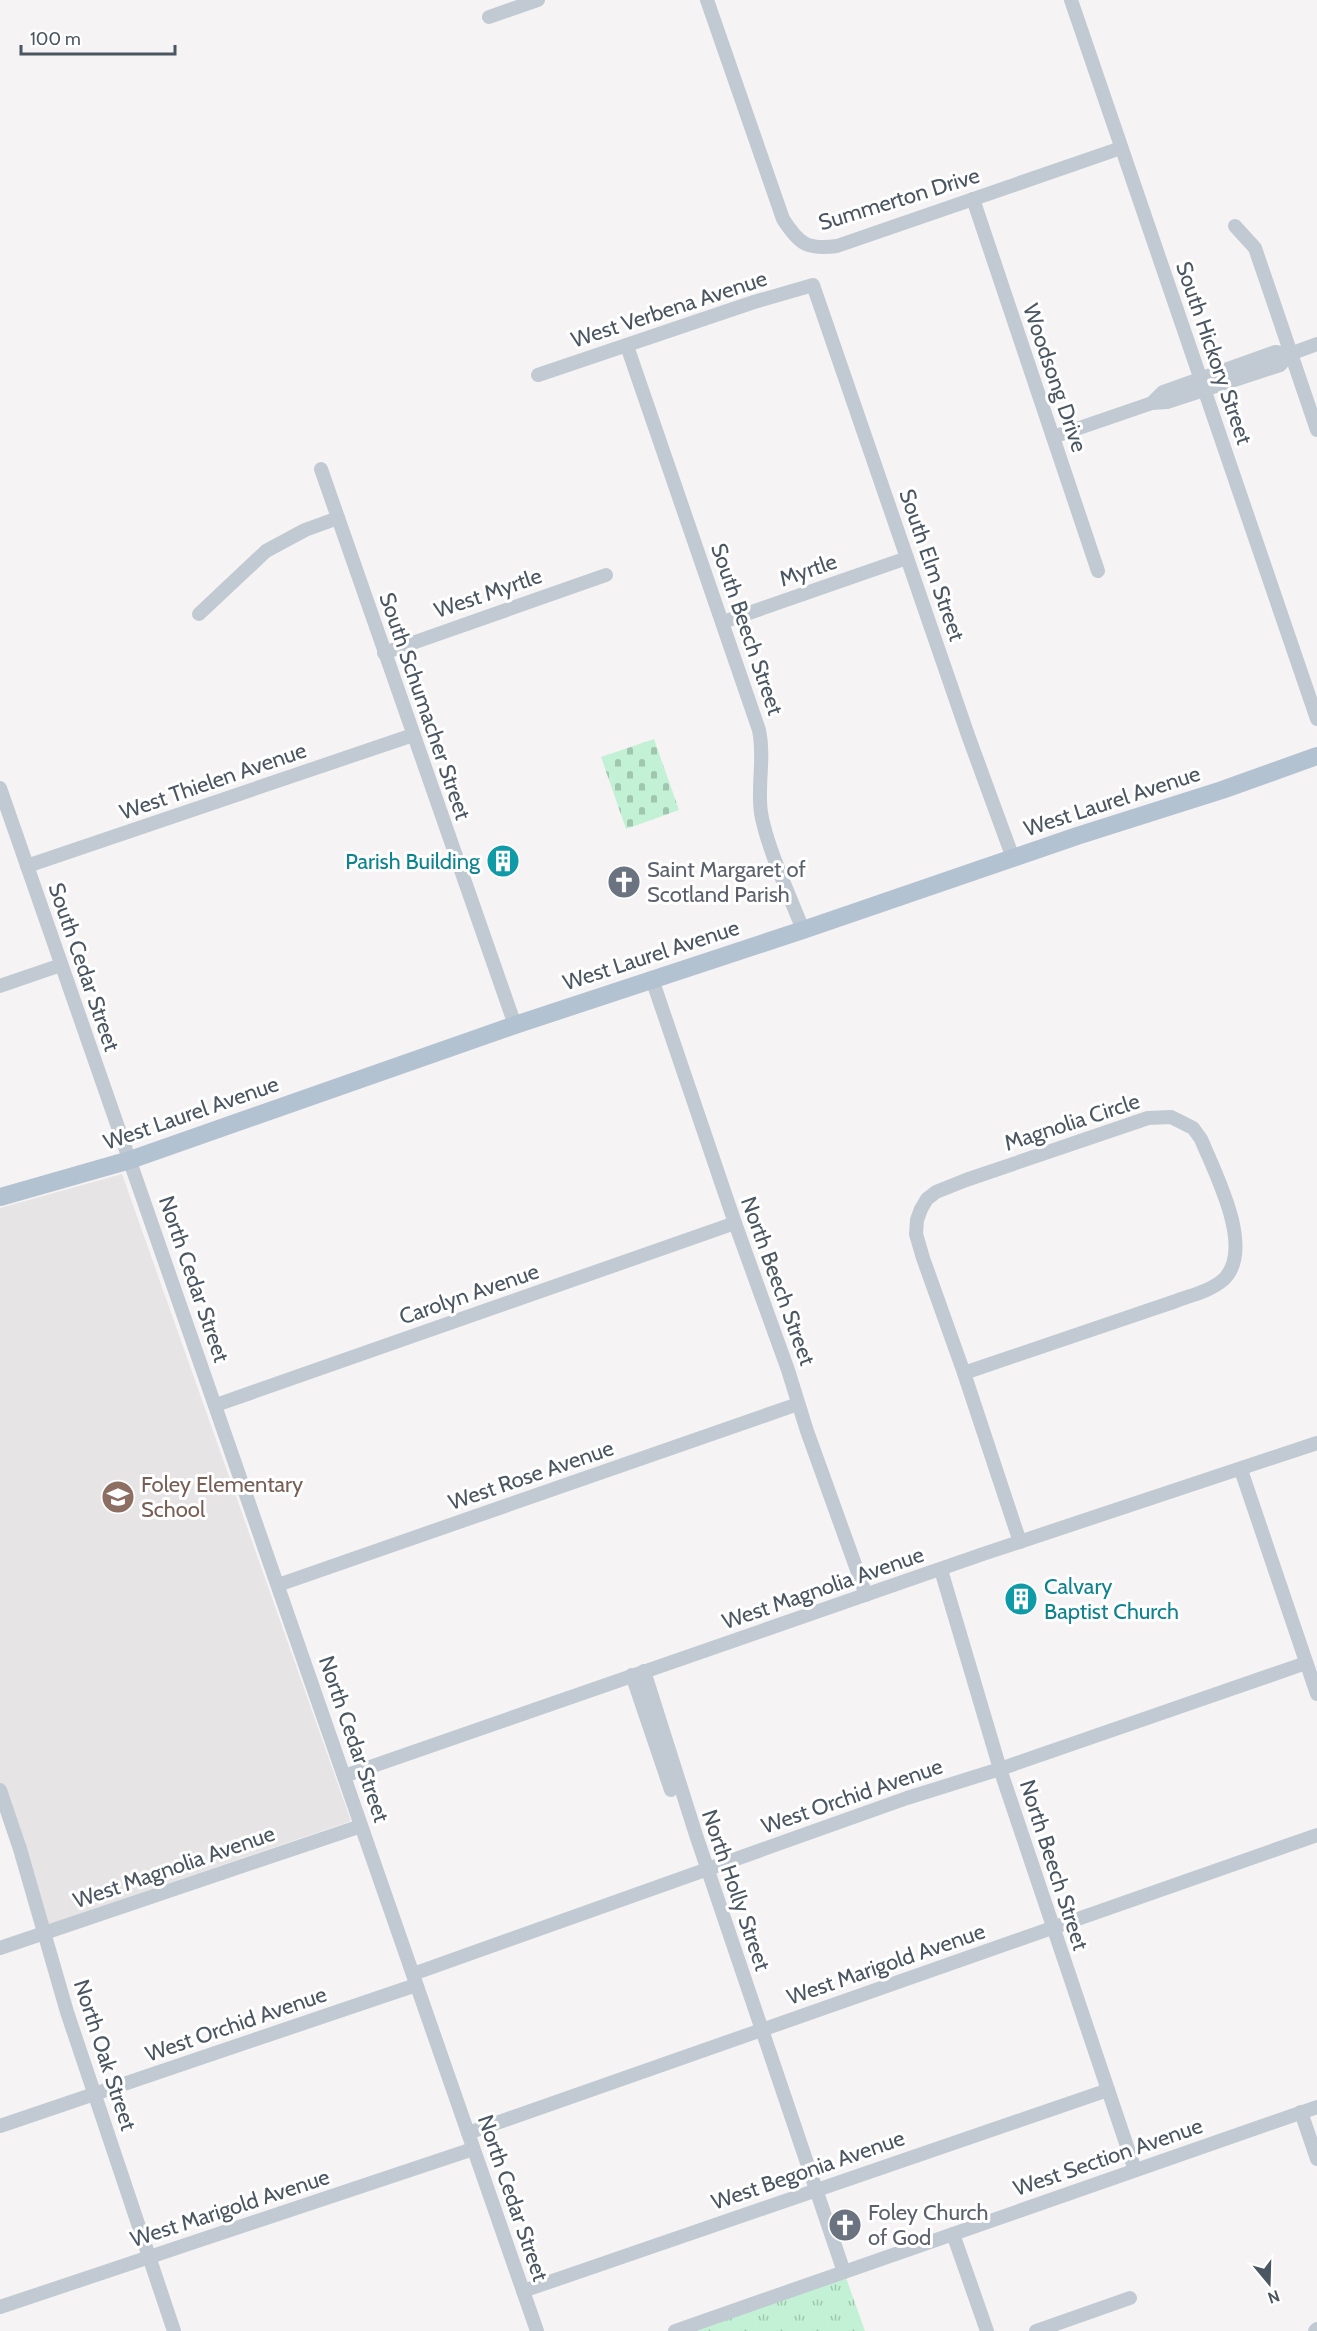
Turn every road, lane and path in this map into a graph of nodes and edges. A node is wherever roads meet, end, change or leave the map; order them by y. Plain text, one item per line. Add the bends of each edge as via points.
1 (538, 0) edge
2 (707, 0) edge
3 (1071, 0) edge
4 (489, 17) dead end
5 (1121, 148) junction
6 (973, 200) junction
7 (1235, 226) dead end
8 (813, 285) joint
9 (1317, 344) edge
10 (627, 346) junction
11 (1290, 354) junction
12 (538, 375) dead end
13 (1203, 385) junction
14 (1317, 430) edge
15 (1053, 437) junction
16 (321, 469) dead end
17 (338, 518) junction
18 (907, 558) junction
19 (1098, 571) dead end
20 (606, 575) dead end
21 (199, 614) dead end
22 (723, 622) junction
23 (384, 653) junction
24 (1317, 719) edge
25 (413, 735) junction
26 (1317, 756) edge
27 (0, 788) edge
28 (1013, 858) junction
29 (27, 866) junction
30 (803, 930) junction
31 (61, 965) junction
32 (652, 980) junction
33 (0, 986) edge
34 (516, 1025) junction
35 (130, 1160) junction
36 (0, 1197) edge
37 (735, 1223) junction
38 (964, 1373) junction
39 (798, 1404) junction
40 (216, 1405) junction
41 (1317, 1443) edge
42 (1240, 1470) junction
43 (1020, 1542) junction
44 (941, 1570) junction
45 (278, 1585) junction
46 (866, 1595) junction
47 (1306, 1663) junction
48 (638, 1673) junction
49 (1317, 1694) edge
50 (1000, 1768) junction
51 (344, 1776) junction
52 (0, 1790) edge
53 (361, 1826) junction
54 (1317, 1836) edge
55 (704, 1870) junction
56 (1053, 1928) junction
57 (45, 1933) junction
58 (0, 1948) edge
59 (414, 1979) junction
60 (762, 2030) junction
61 (1108, 2090) junction
62 (95, 2094) junction
63 (1317, 2106) edge
64 (1301, 2112) junction
65 (0, 2126) edge
66 (468, 2133) junction
67 (473, 2149) junction
68 (1317, 2159) edge
69 (1136, 2170) junction
70 (817, 2188) junction
71 (953, 2234) junction
72 (149, 2257) junction
73 (844, 2272) junction
74 (523, 2291) junction
75 (1130, 2298) dead end
76 (0, 2307) edge
77 (174, 2331) edge
78 (537, 2331) edge
79 (675, 2331) edge
80 (987, 2331) edge
81 (1036, 2331) edge

1 - 4 street
2 - 6 street, Summerton Drive via 783,219 803,243 818,248 837,246
3 - 5 street, South Hickory Street
5 - 6 street, Summerton Drive
5 - 13 street, South Hickory Street
6 - 15 street, Woodsong Drive
7 - 11 street via 1255,249
8 - 10 street, West Verbena Avenue
8 - 18 street, South Elm Street
9 - 11 street
10 - 12 street, West Verbena Avenue
10 - 22 street, South Beech Street
11 - 13 street via 1275,352
11 - 14 street
13 - 15 street via 1163,392 1152,403
13 - 24 street, South Hickory Street
15 - 19 street, Woodsong Drive
16 - 17 street, South Schumacher Street
17 - 21 street via 266,550
17 - 23 street, South Schumacher Street
18 - 22 street, Myrtle
18 - 28 street, South Elm Street
20 - 23 street, West Myrtle
22 - 30 street, South Beech Street via 762,742 758,790 761,815
23 - 25 street, South Schumacher Street
25 - 29 street, West Thielen Avenue
25 - 34 street, South Schumacher Street
26 - 28 main road, West Laurel Avenue
27 - 29 street, South Cedar Street
28 - 30 main road, West Laurel Avenue
29 - 31 street, South Cedar Street
30 - 32 main road, West Laurel Avenue
31 - 33 street
31 - 35 street, South Cedar Street
32 - 34 main road, West Laurel Avenue
32 - 37 street, North Beech Street
34 - 35 main road, West Laurel Avenue
35 - 36 main road, West Laurel Avenue
35 - 40 street, North Cedar Street
37 - 39 street, North Beech Street
37 - 40 street, Carolyn Avenue
38 - 38 street, Magnolia Circle via 919,1246 917,1220 927,1199 966,1179 1148,1118 1171,1117 1193,1128 1216,1174 1235,1232 1236,1258 1225,1278 1176,1301
38 - 43 street, Magnolia Circle
39 - 45 street, West Rose Avenue
39 - 46 street, North Beech Street
40 - 45 street, North Cedar Street
41 - 42 street, West Magnolia Avenue
42 - 43 street, West Magnolia Avenue
42 - 47 street
43 - 44 street, West Magnolia Avenue
44 - 46 street, West Magnolia Avenue
44 - 50 street, North Beech Street
45 - 51 street, North Cedar Street
46 - 48 street, West Magnolia Avenue
47 - 49 street
47 - 50 street, West Orchid Avenue
48 - 51 street, West Magnolia Avenue
48 - 55 street
50 - 55 street, West Orchid Avenue
50 - 56 street, North Beech Street
51 - 53 street, North Cedar Street
52 - 57 street, North Oak Street
53 - 57 street, West Magnolia Avenue
53 - 59 street, North Cedar Street
54 - 56 street, West Marigold Avenue
55 - 59 street, West Orchid Avenue
55 - 60 street, North Holly Street
56 - 60 street, West Marigold Avenue
56 - 61 street, North Beech Street
57 - 58 street, West Magnolia Avenue
57 - 62 street, North Oak Street
59 - 62 street, West Orchid Avenue
59 - 66 street, North Cedar Street
60 - 66 street, West Marigold Avenue
60 - 70 street, North Holly Street
61 - 69 street, North Beech Street
61 - 70 street, West Begonia Avenue
62 - 65 street, West Orchid Avenue
62 - 72 street, North Oak Street
63 - 64 street, West Section Avenue
64 - 68 street
64 - 69 street, West Section Avenue
66 - 67 street, North Cedar Street
67 - 72 street, West Marigold Avenue
67 - 74 street, North Cedar Street
69 - 71 street, West Section Avenue
70 - 73 street, North Holly Street
70 - 74 street, West Begonia Avenue
71 - 73 street, West Section Avenue
71 - 80 street
72 - 76 street, West Marigold Avenue
72 - 77 street, North Oak Street
73 - 79 street, West Section Avenue
74 - 78 street, North Cedar Street
75 - 81 street

